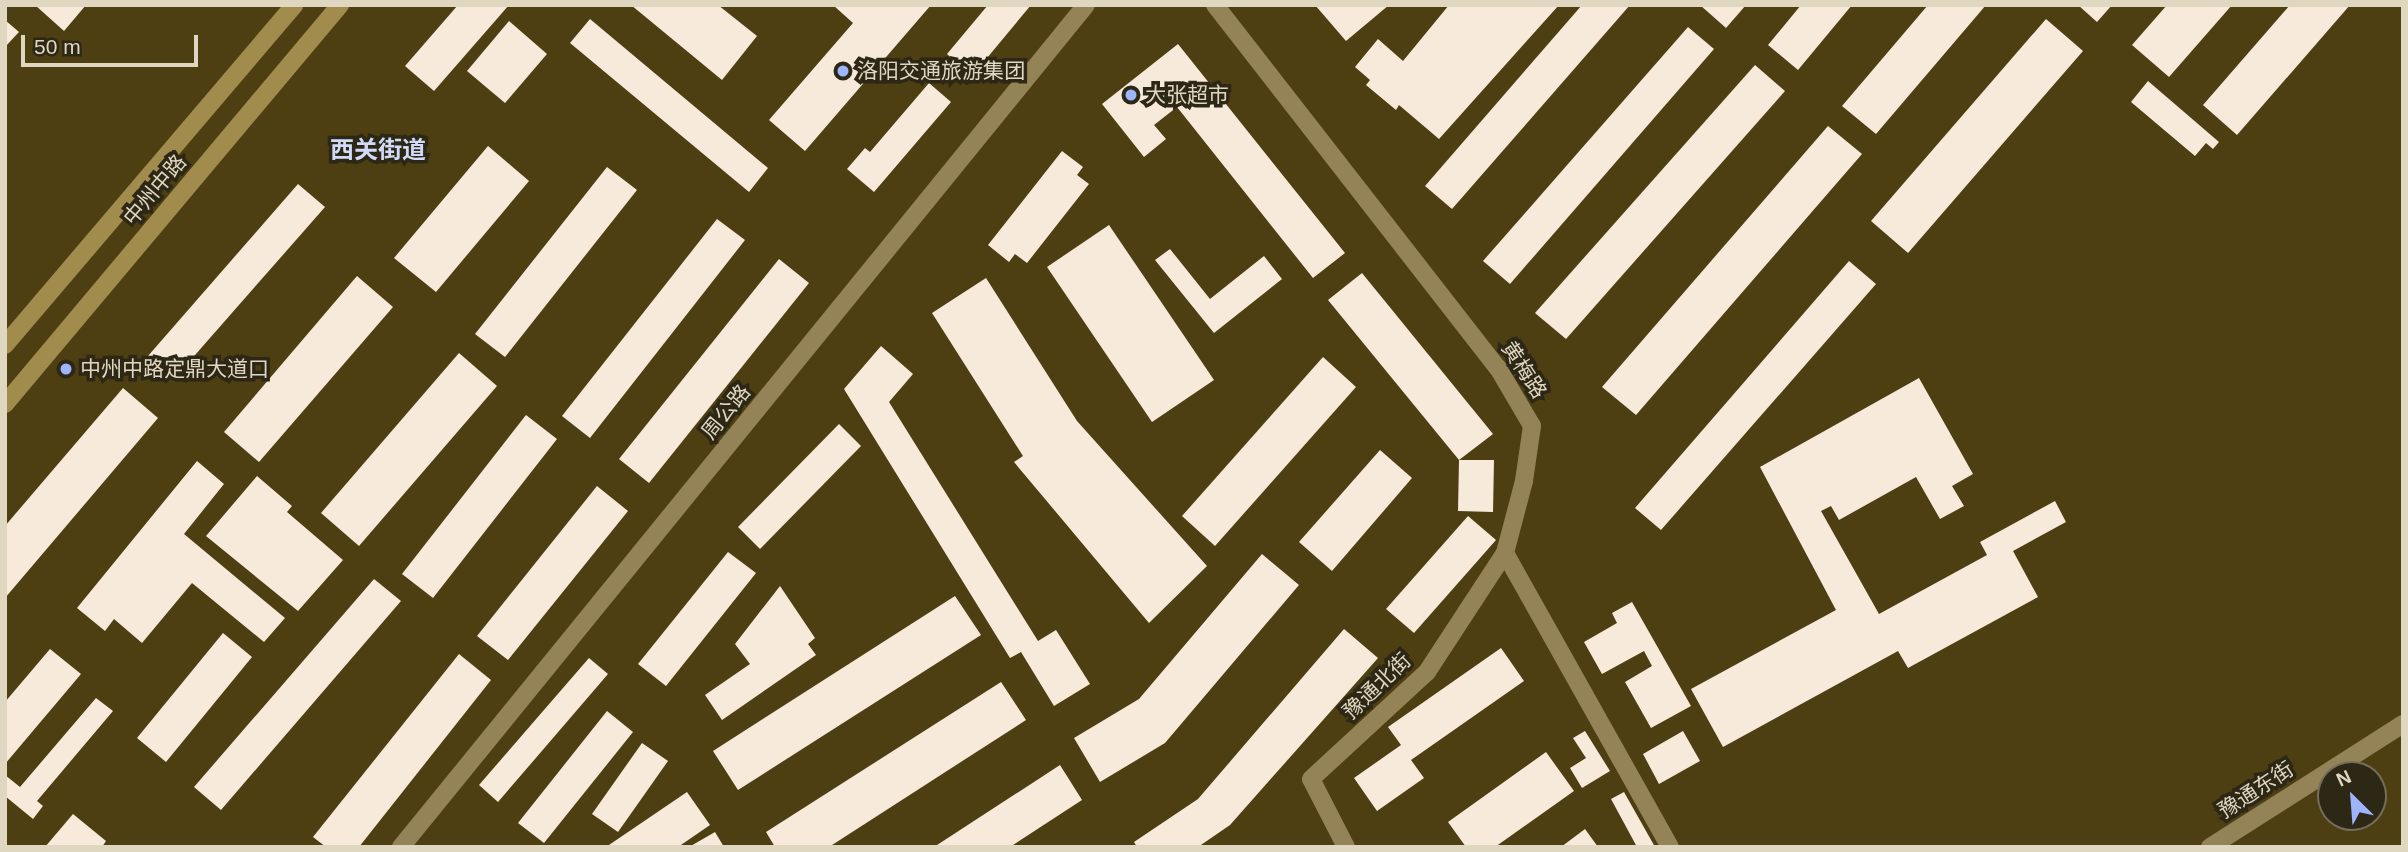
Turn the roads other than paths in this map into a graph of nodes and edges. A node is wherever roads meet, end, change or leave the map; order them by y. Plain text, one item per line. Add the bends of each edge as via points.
1 (294, 5) edge
2 (340, 5) edge
3 (1086, 5) edge
4 (1215, 5) edge
5 (5, 345) edge
6 (5, 404) edge
7 (1505, 554) junction
8 (2400, 725) edge
9 (401, 847) edge
10 (1346, 847) edge
11 (1670, 847) edge
12 (2210, 847) edge

1 - 5 main road, 中州中路
2 - 6 main road, 中州中路
3 - 9 street, 周公路
4 - 7 street, 黄梅路 via 1498,368 1532,426 1524,481
7 - 10 street, 豫通北街 via 1427,672 1311,779
7 - 11 street
8 - 12 street, 豫通东街

